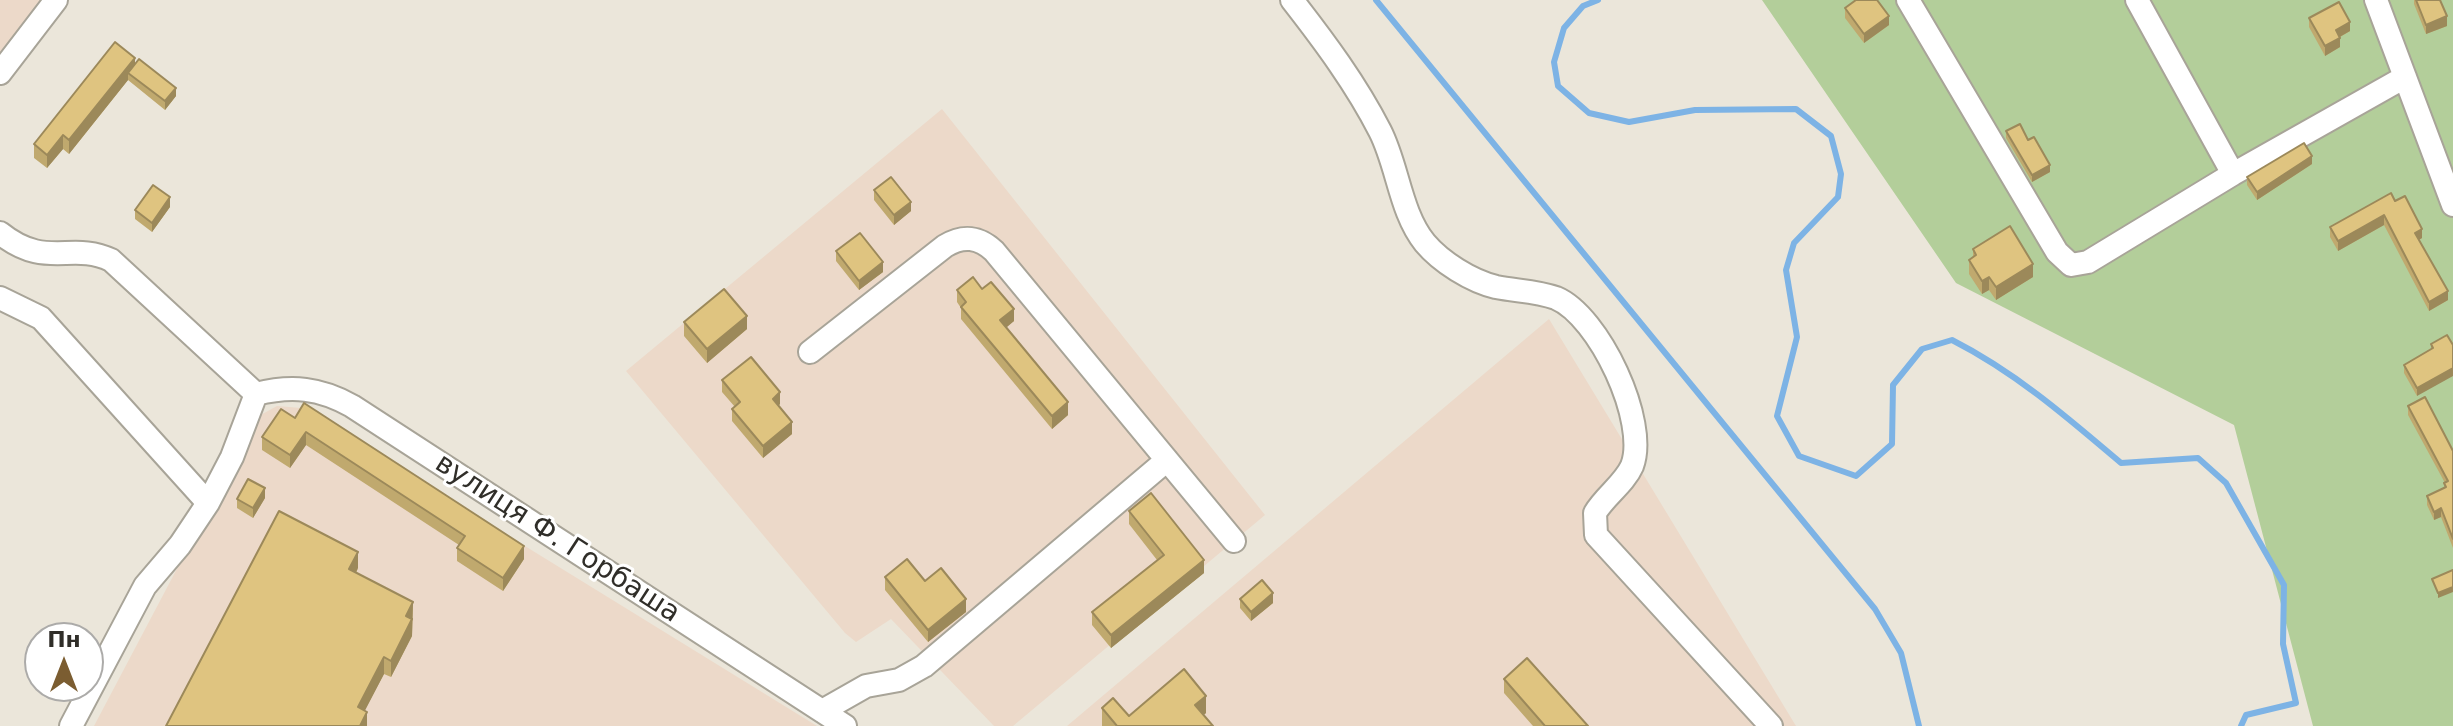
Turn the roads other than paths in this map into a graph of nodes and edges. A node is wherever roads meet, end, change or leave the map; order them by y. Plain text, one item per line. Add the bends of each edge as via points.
1 (56, 0) edge
2 (1292, 0) edge
3 (1908, 0) edge
4 (2137, 0) edge
5 (2376, 0) edge
6 (0, 73) edge
7 (2405, 77) junction
8 (2233, 174) junction
9 (2453, 205) edge
10 (0, 233) edge
11 (0, 298) edge
12 (810, 352) dead end
13 (256, 394) junction
14 (1167, 460) junction
15 (208, 503) junction
16 (1234, 541) dead end
17 (822, 711) junction
18 (71, 726) edge
19 (845, 726) edge
20 (1771, 726) edge

1 - 6 street
2 - 20 street via 1380,130 1415,230 1430,248 1450,265 1493,286 1556,298 1612,357 1627,400 1635,451 1625,477 1595,513 1596,535
3 - 8 street via 2033,214 2071,265 2088,262
4 - 8 street
5 - 7 street
7 - 8 street
7 - 9 street
10 - 13 street via 35,252 95,253 116,263
11 - 15 street via 41,318
12 - 14 street via 945,246 961,239 979,241 994,251
13 - 15 street
13 - 17 street, вулиця Ф. Горбаша via 303,388 352,406
14 - 16 street
14 - 17 street via 924,666 899,680 866,686
15 - 18 street via 145,586
17 - 19 street, вулиця Ф. Горбаша

